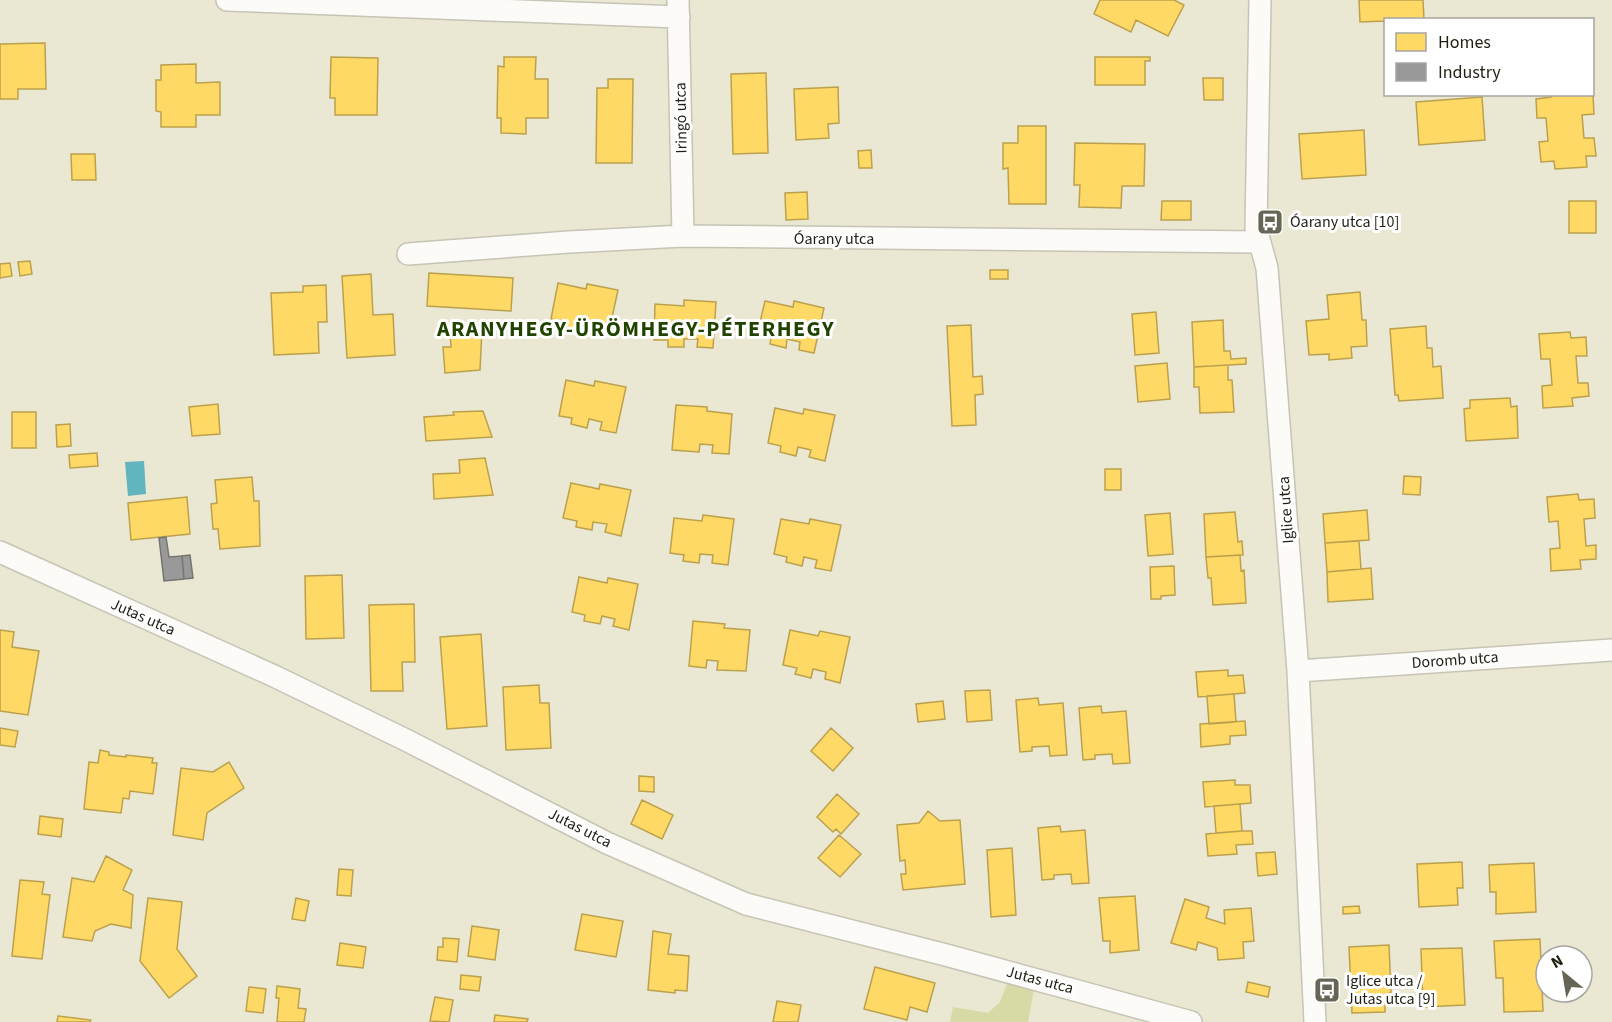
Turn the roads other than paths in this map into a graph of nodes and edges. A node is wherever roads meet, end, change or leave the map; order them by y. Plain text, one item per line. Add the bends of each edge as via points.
1 (227, 0) edge
2 (274, 0) edge
3 (1260, 0) edge
4 (678, 8) edge
5 (683, 236) junction
6 (1260, 242) junction
7 (408, 254) dead end
8 (0, 552) edge
9 (1612, 650) edge
10 (1298, 671) junction
11 (1191, 1022) edge
12 (1315, 1022) edge

1 - 2 street
2 - 4 street
3 - 6 street, Iglice utca via 1256,228
4 - 5 street, Iringó utca
5 - 6 street, Óarany utca
5 - 7 street, Óarany utca
6 - 10 street, Iglice utca via 1268,268
8 - 11 street, Jutas utca via 274,676 607,843 746,904
9 - 10 street, Doromb utca
10 - 12 street, Iglice utca

